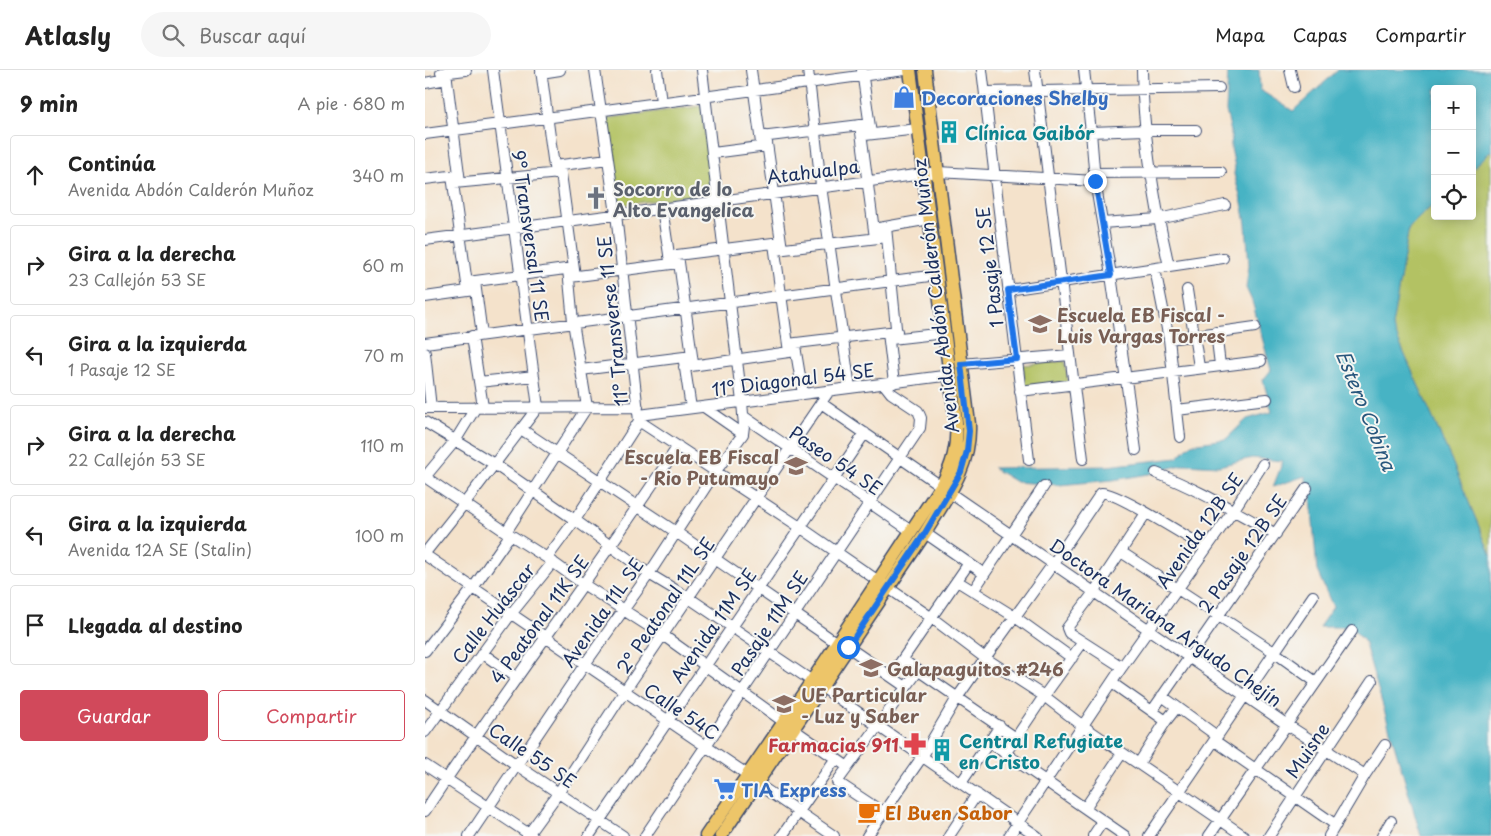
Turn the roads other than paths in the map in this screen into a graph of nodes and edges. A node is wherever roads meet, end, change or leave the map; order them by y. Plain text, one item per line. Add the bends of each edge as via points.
1 (466, 70) edge
2 (493, 70) edge
3 (595, 70) edge
4 (657, 70) edge
5 (702, 70) edge
6 (751, 70) edge
7 (808, 70) edge
8 (905, 70) edge
9 (910, 70) edge
10 (925, 70) edge
11 (982, 70) edge
12 (1035, 70) edge
13 (1084, 70) edge
14 (1142, 70) edge
15 (1290, 70) edge
16 (549, 71) edge
17 (863, 73) edge
18 (443, 75) edge
19 (425, 83) edge
20 (809, 83) junction
21 (1294, 87) dead end
22 (1219, 88) dead end
23 (1142, 89) junction
24 (753, 90) junction
25 (1087, 90) junction
26 (1038, 91) junction
27 (985, 92) junction
28 (706, 96) junction
29 (661, 102) junction
30 (601, 110) junction
31 (547, 117) junction
32 (500, 124) junction
33 (918, 129) junction
34 (454, 130) junction
35 (816, 130) junction
36 (865, 130) junction
37 (1145, 130) junction
38 (1196, 130) dead end
39 (1091, 132) junction
40 (425, 134) edge
41 (764, 142) junction
42 (713, 153) junction
43 (608, 159) junction
44 (557, 170) junction
45 (938, 172) junction
46 (1221, 172) dead end
47 (924, 173) junction
48 (1150, 173) junction
49 (994, 174) junction
50 (1095, 177) junction
51 (507, 178) junction
52 (1049, 178) junction
53 (456, 179) junction
54 (425, 180) edge
55 (867, 180) junction
56 (821, 186) junction
57 (773, 192) junction
58 (718, 200) junction
59 (1225, 205) dead end
60 (663, 208) junction
61 (616, 214) junction
62 (930, 219) junction
63 (1158, 219) junction
64 (569, 221) junction
65 (1102, 223) junction
66 (514, 228) junction
67 (886, 232) junction
68 (874, 233) junction
69 (461, 235) junction
70 (425, 240) edge
71 (829, 244) junction
72 (778, 246) junction
73 (724, 249) junction
74 (1223, 258) dead end
75 (674, 260) junction
76 (1169, 266) junction
77 (1155, 269) junction
78 (622, 271) junction
79 (572, 272) junction
80 (520, 275) junction
81 (937, 275) junction
82 (1111, 275) junction
83 (891, 280) junction
84 (1061, 282) junction
85 (472, 286) junction
86 (836, 288) junction
87 (1008, 290) junction
88 (1187, 290) dead end
89 (781, 295) junction
90 (425, 297) edge
91 (730, 302) junction
92 (686, 308) junction
93 (627, 315) junction
94 (573, 322) junction
95 (1255, 328) dead end
96 (528, 329) junction
97 (1216, 332) junction
98 (945, 333) junction
99 (892, 335) junction
100 (1193, 335) junction
101 (477, 336) junction
102 (843, 338) junction
103 (1169, 339) junction
104 (425, 343) edge
105 (792, 348) junction
106 (425, 353) edge
107 (1070, 355) junction
108 (1017, 359) junction
109 (737, 360) junction
110 (1261, 360) dead end
111 (688, 362) junction
112 (633, 364) junction
113 (961, 364) junction
114 (1220, 365) junction
115 (1199, 367) junction
116 (581, 370) junction
117 (1173, 371) junction
118 (534, 376) junction
119 (951, 376) junction
120 (1125, 377) junction
121 (479, 382) junction
122 (889, 383) junction
123 (1074, 385) junction
124 (850, 388) junction
125 (829, 391) junction
126 (1020, 391) junction
127 (803, 394) junction
128 (1267, 399) dead end
129 (741, 402) junction
130 (821, 403) junction
131 (538, 406) junction
132 (704, 406) junction
133 (479, 407) junction
134 (587, 407) junction
135 (428, 408) edge
136 (691, 408) junction
137 (1177, 410) junction
138 (638, 414) junction
139 (743, 416) junction
140 (425, 422) edge
141 (521, 429) junction
142 (865, 433) junction
143 (743, 434) junction
144 (1180, 437) dead end
145 (455, 441) junction
146 (678, 446) junction
147 (790, 449) junction
148 (1136, 450) dead end
149 (557, 453) junction
150 (900, 457) junction
151 (1083, 459) dead end
152 (1029, 460) dead end
153 (494, 464) junction
154 (1263, 464) dead end
155 (716, 471) junction
156 (1156, 474) dead end
157 (425, 477) edge
158 (834, 478) junction
159 (600, 482) junction
160 (1044, 486) dead end
161 (1307, 488) dead end
162 (945, 489) junction
163 (532, 491) junction
164 (757, 498) junction
165 (869, 502) junction
166 (464, 504) junction
167 (638, 507) junction
168 (1233, 511) junction
169 (1146, 513) junction
170 (575, 520) junction
171 (801, 527) junction
172 (911, 531) junction
173 (676, 532) junction
174 (925, 533) junction
175 (508, 534) junction
176 (1011, 534) junction
177 (1276, 534) junction
178 (611, 546) junction
179 (1206, 548) junction
180 (836, 552) junction
181 (1121, 552) junction
182 (425, 554) edge
183 (550, 560) junction
184 (715, 560) junction
185 (969, 563) junction
186 (1053, 564) junction
187 (649, 574) junction
188 (983, 574) junction
189 (957, 581) junction
190 (583, 584) junction
191 (883, 584) junction
192 (473, 588) junction
193 (758, 589) junction
194 (1178, 589) junction
195 (973, 591) junction
196 (1094, 592) junction
197 (1313, 596) dead end
198 (689, 598) junction
199 (624, 610) junction
200 (795, 613) junction
201 (511, 614) junction
202 (1219, 616) junction
203 (1015, 617) junction
204 (932, 618) junction
205 (732, 627) junction
206 (1148, 629) junction
207 (1352, 631) dead end
208 (664, 636) junction
209 (545, 637) junction
210 (1083, 642) junction
211 (842, 645) junction
212 (425, 651) edge
213 (769, 652) junction
214 (1274, 652) junction
215 (482, 653) junction
216 (1189, 657) junction
217 (985, 658) junction
218 (1071, 658) junction
219 (903, 660) junction
220 (585, 664) junction
221 (705, 665) junction
222 (1121, 667) junction
223 (918, 670) junction
224 (891, 676) junction
225 (516, 677) junction
226 (816, 681) junction
227 (1372, 681) dead end
228 (1316, 682) junction
229 (1112, 683) junction
230 (906, 687) junction
231 (625, 692) junction
232 (741, 693) junction
233 (1044, 696) junction
234 (1162, 696) junction
235 (1246, 696) junction
236 (957, 698) junction
237 (425, 700) edge
238 (1177, 707) junction
239 (440, 710) junction
240 (1152, 711) junction
241 (667, 721) junction
242 (1166, 721) junction
243 (1286, 724) junction
244 (788, 726) junction
245 (1000, 726) junction
246 (1083, 726) junction
247 (878, 727) junction
248 (425, 732) edge
249 (476, 736) junction
250 (1016, 738) junction
251 (1216, 739) junction
252 (989, 742) junction
253 (1385, 745) dead end
254 (705, 747) junction
255 (1327, 750) junction
256 (1122, 753) junction
257 (1005, 754) junction
258 (922, 757) junction
259 (836, 758) junction
260 (1139, 763) junction
261 (425, 765) edge
262 (518, 766) junction
263 (849, 767) junction
264 (1254, 770) junction
265 (1365, 776) junction
266 (752, 779) junction
267 (446, 780) junction
268 (1047, 782) junction
269 (961, 783) junction
270 (1179, 791) junction
271 (559, 792) junction
272 (977, 794) junction
273 (1294, 798) junction
274 (488, 807) junction
275 (1085, 808) junction
276 (425, 811) edge
277 (799, 812) junction
278 (884, 813) junction
279 (1220, 819) junction
280 (600, 820) junction
281 (1103, 821) junction
282 (1391, 821) dead end
283 (1019, 823) junction
284 (1336, 825) junction
285 (529, 835) edge
286 (469, 836) edge
287 (589, 836) edge
288 (623, 836) edge
289 (645, 836) edge
290 (706, 836) edge
291 (721, 836) edge
292 (782, 836) edge
293 (834, 836) edge
294 (867, 836) edge
295 (950, 836) edge
296 (1009, 836) edge
297 (1037, 836) edge
298 (1093, 836) edge
299 (1125, 836) edge
300 (1149, 836) edge
301 (1209, 836) edge
302 (1244, 836) edge
303 (1269, 836) edge
304 (1329, 836) edge
305 (1382, 836) edge

1 - 18 street
2 - 32 street, 9° Transversal 11 SE
3 - 30 street, 11° Transverse 11 SE
4 - 29 street
5 - 28 street
6 - 24 street
7 - 20 street
8 - 17 street
9 - 33 main road, Avenida Abdón Calderón Muñoz
10 - 45 main road, Avenida Abdón Calderón Muñoz
11 - 27 street, 1 Pasaje 12 SE
12 - 26 street
13 - 25 street
14 - 23 street
15 - 21 street
16 - 31 street
17 - 20 street
17 - 36 street
18 - 19 street
18 - 34 street
20 - 24 street
20 - 35 street
22 - 23 street
23 - 25 street
23 - 37 street
24 - 28 street
24 - 41 street
25 - 26 street
25 - 39 street
26 - 27 street
26 - 52 street
27 - 49 street, 1 Pasaje 12 SE
28 - 29 street
28 - 42 street
29 - 30 street
30 - 31 street
30 - 43 street, 11° Transverse 11 SE
31 - 32 street
31 - 44 street
32 - 34 street
32 - 51 street, 9° Transversal 11 SE
33 - 36 street
33 - 47 main road, Avenida Abdón Calderón Muñoz
34 - 40 street
34 - 53 street
35 - 36 street
35 - 41 street
35 - 56 street
36 - 55 street
37 - 38 street
37 - 39 street
37 - 48 street
39 - 50 street
41 - 42 street
41 - 57 street
42 - 58 street
43 - 44 street
43 - 61 street, 11° Transverse 11 SE
44 - 51 street
44 - 64 street
45 - 47 street, Atahualpa
45 - 49 street, Atahualpa
45 - 113 main road, Avenida Abdón Calderón Muñoz
46 - 48 street, Atahualpa
47 - 55 street, Atahualpa
47 - 62 main road, Avenida Abdón Calderón Muñoz
48 - 50 street, Atahualpa
48 - 63 street
49 - 52 street, Atahualpa
49 - 87 street, 1 Pasaje 12 SE
50 - 52 street, Atahualpa
50 - 65 street
51 - 53 street
51 - 66 street, 9° Transversal 11 SE
52 - 84 street
53 - 54 street
53 - 69 street
55 - 56 street, Atahualpa
55 - 68 street
56 - 57 street, Atahualpa
56 - 71 street
57 - 58 street, Atahualpa
57 - 72 street
58 - 60 street, Atahualpa
58 - 73 street
59 - 63 street
60 - 61 street, Atahualpa
60 - 75 street
61 - 64 street, Atahualpa
61 - 78 street, 11° Transverse 11 SE
62 - 67 street
62 - 81 main road, Avenida Abdón Calderón Muñoz
63 - 65 street
63 - 76 street
64 - 66 street, Atahualpa
64 - 79 street
65 - 82 street
66 - 69 street, Atahualpa
66 - 80 street, 9° Transversal 11 SE
67 - 68 street
67 - 83 street
68 - 71 street
69 - 70 street, Atahualpa
69 - 85 street
71 - 72 street
71 - 86 street
72 - 73 street
72 - 89 street
73 - 75 street
73 - 91 street
74 - 76 street
75 - 78 street
75 - 92 street
76 - 77 street
77 - 82 street
77 - 103 street
78 - 79 street
78 - 93 street, 11° Transverse 11 SE
79 - 80 street
79 - 94 street
80 - 85 street
80 - 96 street, 9° Transversal 11 SE
81 - 83 street
81 - 98 main road, Avenida Abdón Calderón Muñoz
82 - 84 street
82 - 120 street
83 - 86 street
83 - 99 street
84 - 87 street
84 - 107 street
85 - 90 street
85 - 101 street
86 - 89 street
86 - 102 street
87 - 108 street, 1 Pasaje 12 SE
88 - 100 street
89 - 91 street
89 - 105 street
91 - 92 street
91 - 109 street
92 - 93 street
92 - 111 street
93 - 94 street
93 - 112 street, 11° Transverse 11 SE
94 - 96 street
94 - 116 street
95 - 97 street
96 - 101 street
96 - 118 street, 9° Transversal 11 SE
97 - 100 street
97 - 114 street
98 - 99 street
98 - 119 main road, Avenida Abdón Calderón Muñoz
99 - 102 street
99 - 122 street
100 - 103 street
100 - 115 street
101 - 104 street
101 - 121 street
102 - 105 street
102 - 124 street
103 - 117 street
105 - 109 street
105 - 127 street
106 - 135 street
107 - 108 street
107 - 123 street
108 - 113 street
108 - 126 street, 1 Pasaje 12 SE
109 - 111 street
109 - 129 street
110 - 114 street
111 - 112 street
111 - 136 street
112 - 116 street
112 - 138 street, 11° Transverse 11 SE
113 - 162 main road, Avenida Abdón Calderón Muñoz via 969,441 963,466
114 - 115 street
115 - 117 street
116 - 134 street
117 - 120 street
117 - 137 street
118 - 121 street
118 - 131 street, 9° Transversal 11 SE
119 - 122 street, 11° Diagonal 54 SE
119 - 162 main road, Avenida Abdón Calderón Muñoz via 957,439
120 - 123 street
120 - 148 street
121 - 133 street
122 - 124 street, 11° Diagonal 54 SE
122 - 150 street, Pasaje 11M SE via 891,393 918,412 921,418 920,428
123 - 126 street
123 - 151 street
124 - 125 street, 11° Diagonal 54 SE
125 - 127 street, 11° Diagonal 54 SE
125 - 130 street, 2° Peatonal 11L SE
126 - 152 street, 1 Pasaje 12 SE
127 - 129 street, 11° Diagonal 54 SE
128 - 137 street
129 - 132 street, 11° Diagonal 54 SE
129 - 139 street
130 - 142 street, Doctora Mariana Argudo Chejín
130 - 147 street, 2° Peatonal 11L SE
131 - 133 street, 11° Diagonal 54 SE
131 - 134 street, 11° Diagonal 54 SE
131 - 141 street
132 - 136 street, 11° Diagonal 54 SE
132 - 143 street
133 - 135 street, 11° Diagonal 54 SE
133 - 145 street
134 - 138 street, 11° Diagonal 54 SE
134 - 149 street
136 - 138 street, 11° Diagonal 54 SE
137 - 144 street
138 - 146 street
138 - 159 street, Calle Huáscar
139 - 143 street
139 - 147 street, Paseo 54 SE
140 - 145 street
141 - 149 street
141 - 153 street
142 - 150 street, Doctora Mariana Argudo Chejín
142 - 158 street, Avenida 11M SE
143 - 155 street, Avenida 11L SE
145 - 153 street
145 - 157 street
146 - 155 street
146 - 167 street, 4 Peatonal 11K SE
147 - 158 street, Paseo 54 SE
147 - 164 street, 2° Peatonal 11L SE
149 - 159 street
149 - 163 street
150 - 162 street, Doctora Mariana Argudo Chejín
150 - 165 street, Pasaje 11M SE
153 - 163 street
153 - 166 street
154 - 168 street, Avenida 12B SE
155 - 164 street
155 - 173 street, Avenida 11L SE
156 - 168 street
157 - 166 street
158 - 165 street, Paseo 54 SE
158 - 171 street, Avenida 11M SE
159 - 167 street
159 - 170 street, Calle Huáscar
160 - 176 street
161 - 177 street, 2 Pasaje 12B SE
162 - 172 main road, Avenida Abdón Calderón Muñoz
162 - 174 main road, Avenida Abdón Calderón Muñoz
162 - 176 street, Doctora Mariana Argudo Chejín
163 - 170 street
163 - 175 street
164 - 171 street
164 - 184 street, 2° Peatonal 11L SE
165 - 172 street, Paseo 54 SE
165 - 180 street, Pasaje 11M SE
166 - 175 street
166 - 182 street
167 - 173 street
167 - 178 street, 4 Peatonal 11K SE
168 - 177 street
168 - 179 street, Avenida 12B SE
169 - 179 street
169 - 181 street
169 - 186 street via 1106,492 1101,493
170 - 178 street
170 - 183 street, Calle Huáscar
171 - 180 street
171 - 193 street, Avenida 11M SE
172 - 191 main road, Avenida Abdón Calderón Muñoz
173 - 184 street
173 - 187 street, Avenida 11L SE
174 - 185 street
174 - 191 main road, Avenida Abdón Calderón Muñoz
175 - 183 street
175 - 192 street
176 - 186 street, Doctora Mariana Argudo Chejín
176 - 188 street
177 - 202 street, 2 Pasaje 12B SE
178 - 187 street
178 - 190 street, 4 Peatonal 11K SE
179 - 194 street, Avenida 12B SE
180 - 191 street
180 - 200 street, Pasaje 11M SE
181 - 194 street
181 - 196 street
182 - 192 street, Calle 54C
183 - 190 street
183 - 201 street, Calle Huáscar
184 - 193 street
184 - 198 street, 2° Peatonal 11L SE
185 - 188 street
185 - 189 street
186 - 196 street, Doctora Mariana Argudo Chejín
186 - 203 street
187 - 198 street
187 - 199 street, Avenida 11L SE
188 - 195 street
189 - 195 street
189 - 204 street
190 - 199 street
190 - 209 street, 4 Peatonal 11K SE
191 - 204 street
191 - 211 main road, Avenida Abdón Calderón Muñoz
192 - 201 street, Calle 54C
192 - 212 street
193 - 200 street
193 - 205 street, Avenida 11M SE
194 - 202 street
194 - 206 street, Avenida 12B SE
195 - 203 street
196 - 206 street, Doctora Mariana Argudo Chejín
196 - 210 street via 1067,628
197 - 214 street
198 - 205 street
198 - 208 street, 2° Peatonal 11L SE
199 - 208 street
199 - 220 street, Avenida 11L SE
200 - 211 street
200 - 213 street, Pasaje 11M SE
201 - 209 street, Calle 54C
201 - 215 street, Calle Huáscar
202 - 214 street
202 - 216 street, 2 Pasaje 12B SE
203 - 217 street
203 - 218 street
204 - 217 street
204 - 219 street
205 - 213 street
205 - 221 street, Avenida 11M SE
206 - 216 street, Doctora Mariana Argudo Chejín
206 - 222 street, Avenida 12B SE
207 - 228 street
208 - 221 street
208 - 231 street, 2° Peatonal 11L SE
209 - 220 street, Calle 54C
209 - 225 street, 4 Peatonal 11K SE
210 - 218 street
210 - 222 street
211 - 224 street
211 - 226 main road, Avenida Abdón Calderón Muñoz
213 - 226 street
213 - 232 street, Pasaje 11M SE
214 - 228 street
214 - 235 street
215 - 225 street
215 - 239 street, Calle Huáscar
216 - 234 street, 2 Pasaje 12B SE
216 - 235 street, Doctora Mariana Argudo Chejín
217 - 233 street
217 - 236 street
218 - 233 street
219 - 223 street
219 - 224 street
220 - 231 street, Calle 54C
220 - 262 street, Avenida 11L SE
221 - 232 street
221 - 241 street, Avenida 11M SE
222 - 229 street, Avenida 12B SE
223 - 230 street
223 - 236 street
224 - 230 street
225 - 249 street, 4 Peatonal 11K SE
226 - 244 main road, Avenida Abdón Calderón Muñoz
226 - 247 street
227 - 255 street, Muisne
228 - 243 street
229 - 240 street
229 - 246 street, Avenida 12B SE
230 - 247 street
231 - 241 street, Calle 54C
231 - 271 street, 2° Peatonal 11L SE
232 - 244 street
232 - 254 street, Pasaje 11M SE
233 - 246 street
233 - 250 street
234 - 238 street
234 - 240 street, 2 Pasaje 12B SE
235 - 243 street, Doctora Mariana Argudo Chejín
235 - 251 street
236 - 245 street
236 - 258 street
237 - 239 street, Calle 55 SE
238 - 242 street
238 - 251 street
239 - 248 street, Calle Huáscar
239 - 249 street, Calle 55 SE
240 - 242 street
241 - 254 street, Calle 54C
241 - 280 street, Avenida 11M SE
242 - 260 street
243 - 255 street, Doctora Mariana Argudo Chejín
243 - 264 street
244 - 259 street
244 - 266 main road, Avenida Abdón Calderón Muñoz
245 - 250 street
245 - 252 street
246 - 256 street
246 - 268 street, Avenida 12B SE
247 - 258 street
247 - 263 street
249 - 262 street, Calle 55 SE
249 - 267 street, 4 Peatonal 11K SE
250 - 257 street
251 - 264 street
251 - 270 street
252 - 257 street
252 - 269 street
253 - 265 street
254 - 266 street, Calle 54C
254 - 289 street, Pasaje 11M SE
255 - 265 street, Doctora Mariana Argudo Chejín
255 - 273 street, Muisne
256 - 260 street
256 - 275 street
257 - 268 street
258 - 269 street
258 - 278 street
259 - 263 street
259 - 277 street
260 - 270 street
261 - 267 street
262 - 271 street, Calle 55 SE
262 - 274 street, Avenida 11L SE
263 - 278 street via 837,782
264 - 273 street
264 - 279 street
265 - 284 street
266 - 277 street, Calle 54C
266 - 290 main road, Avenida Abdón Calderón Muñoz
266 - 291 main road, Avenida Abdón Calderón Muñoz
267 - 274 street
267 - 276 street, 4 Peatonal 11K SE
268 - 275 street
268 - 283 street, Avenida 12B SE
269 - 272 street
270 - 279 street
270 - 300 street
271 - 280 street, Calle 55 SE
271 - 285 street, 2° Peatonal 11L SE
272 - 283 street
272 - 295 street
273 - 284 street
273 - 303 street, Muisne
274 - 285 street
274 - 286 street, Avenida 11L SE
275 - 281 street
277 - 292 street
277 - 293 street, Calle 54C
278 - 294 street
279 - 301 street
279 - 302 street
280 - 287 street, Avenida 11M SE
280 - 288 street, Calle 55 SE
281 - 298 street
281 - 299 street
282 - 305 street
283 - 296 street, Avenida 12B SE
283 - 297 street
284 - 304 street

